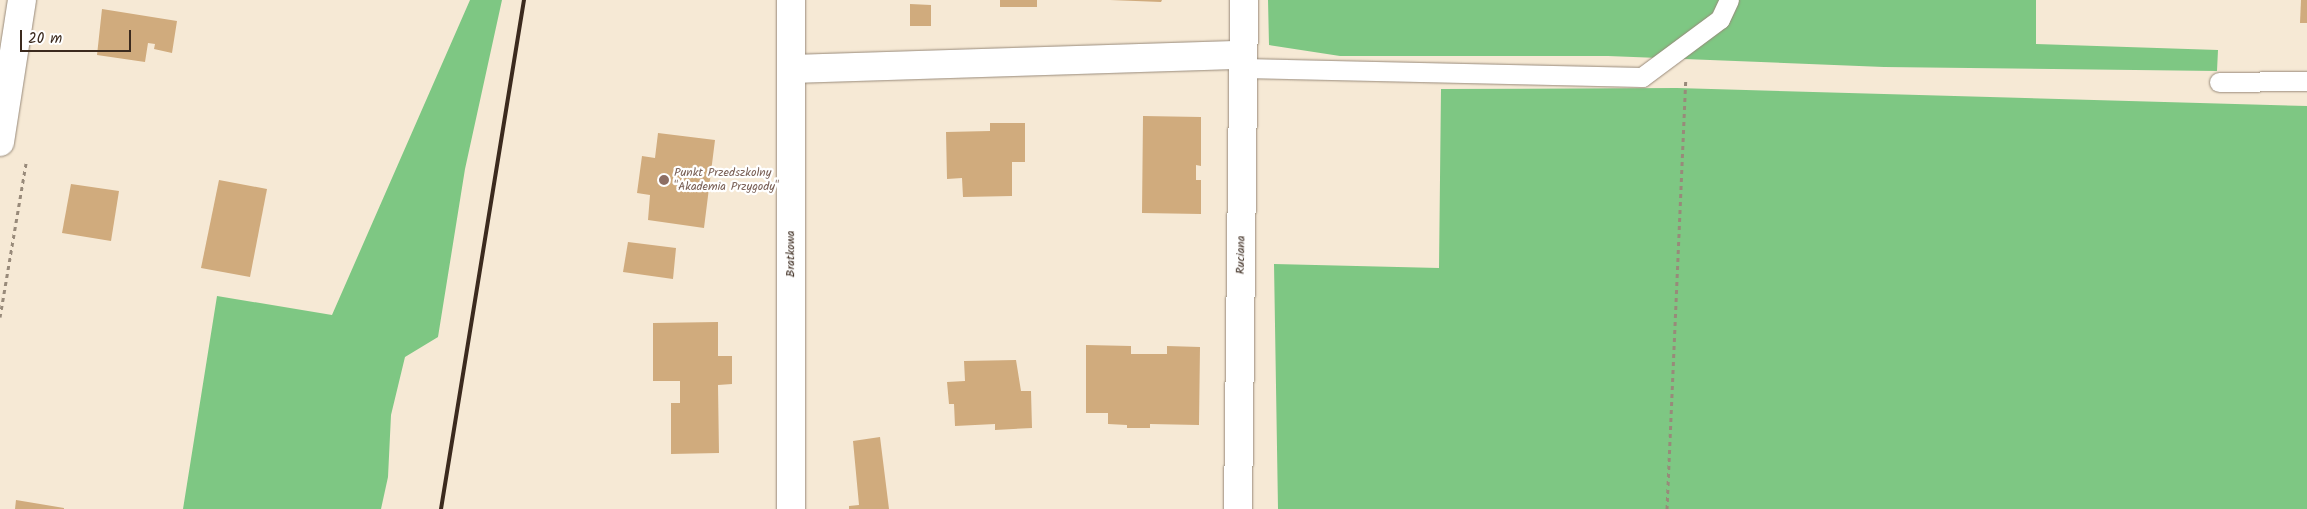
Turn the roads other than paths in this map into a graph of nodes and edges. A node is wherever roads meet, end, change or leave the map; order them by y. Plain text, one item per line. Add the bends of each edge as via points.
1 (22, 0) edge
2 (791, 0) edge
3 (1244, 0) edge
4 (1729, 0) edge
5 (1243, 61) junction
6 (792, 69) junction
7 (2307, 81) edge
8 (2219, 82) dead end
9 (0, 142) edge
10 (791, 509) edge
11 (1238, 509) edge

1 - 9 street
2 - 6 street, Bratkowa
3 - 5 street, Ruciana
4 - 5 lane via 1720,19 1642,77
5 - 6 street
5 - 11 street, Ruciana
6 - 10 street, Bratkowa
7 - 8 lane

